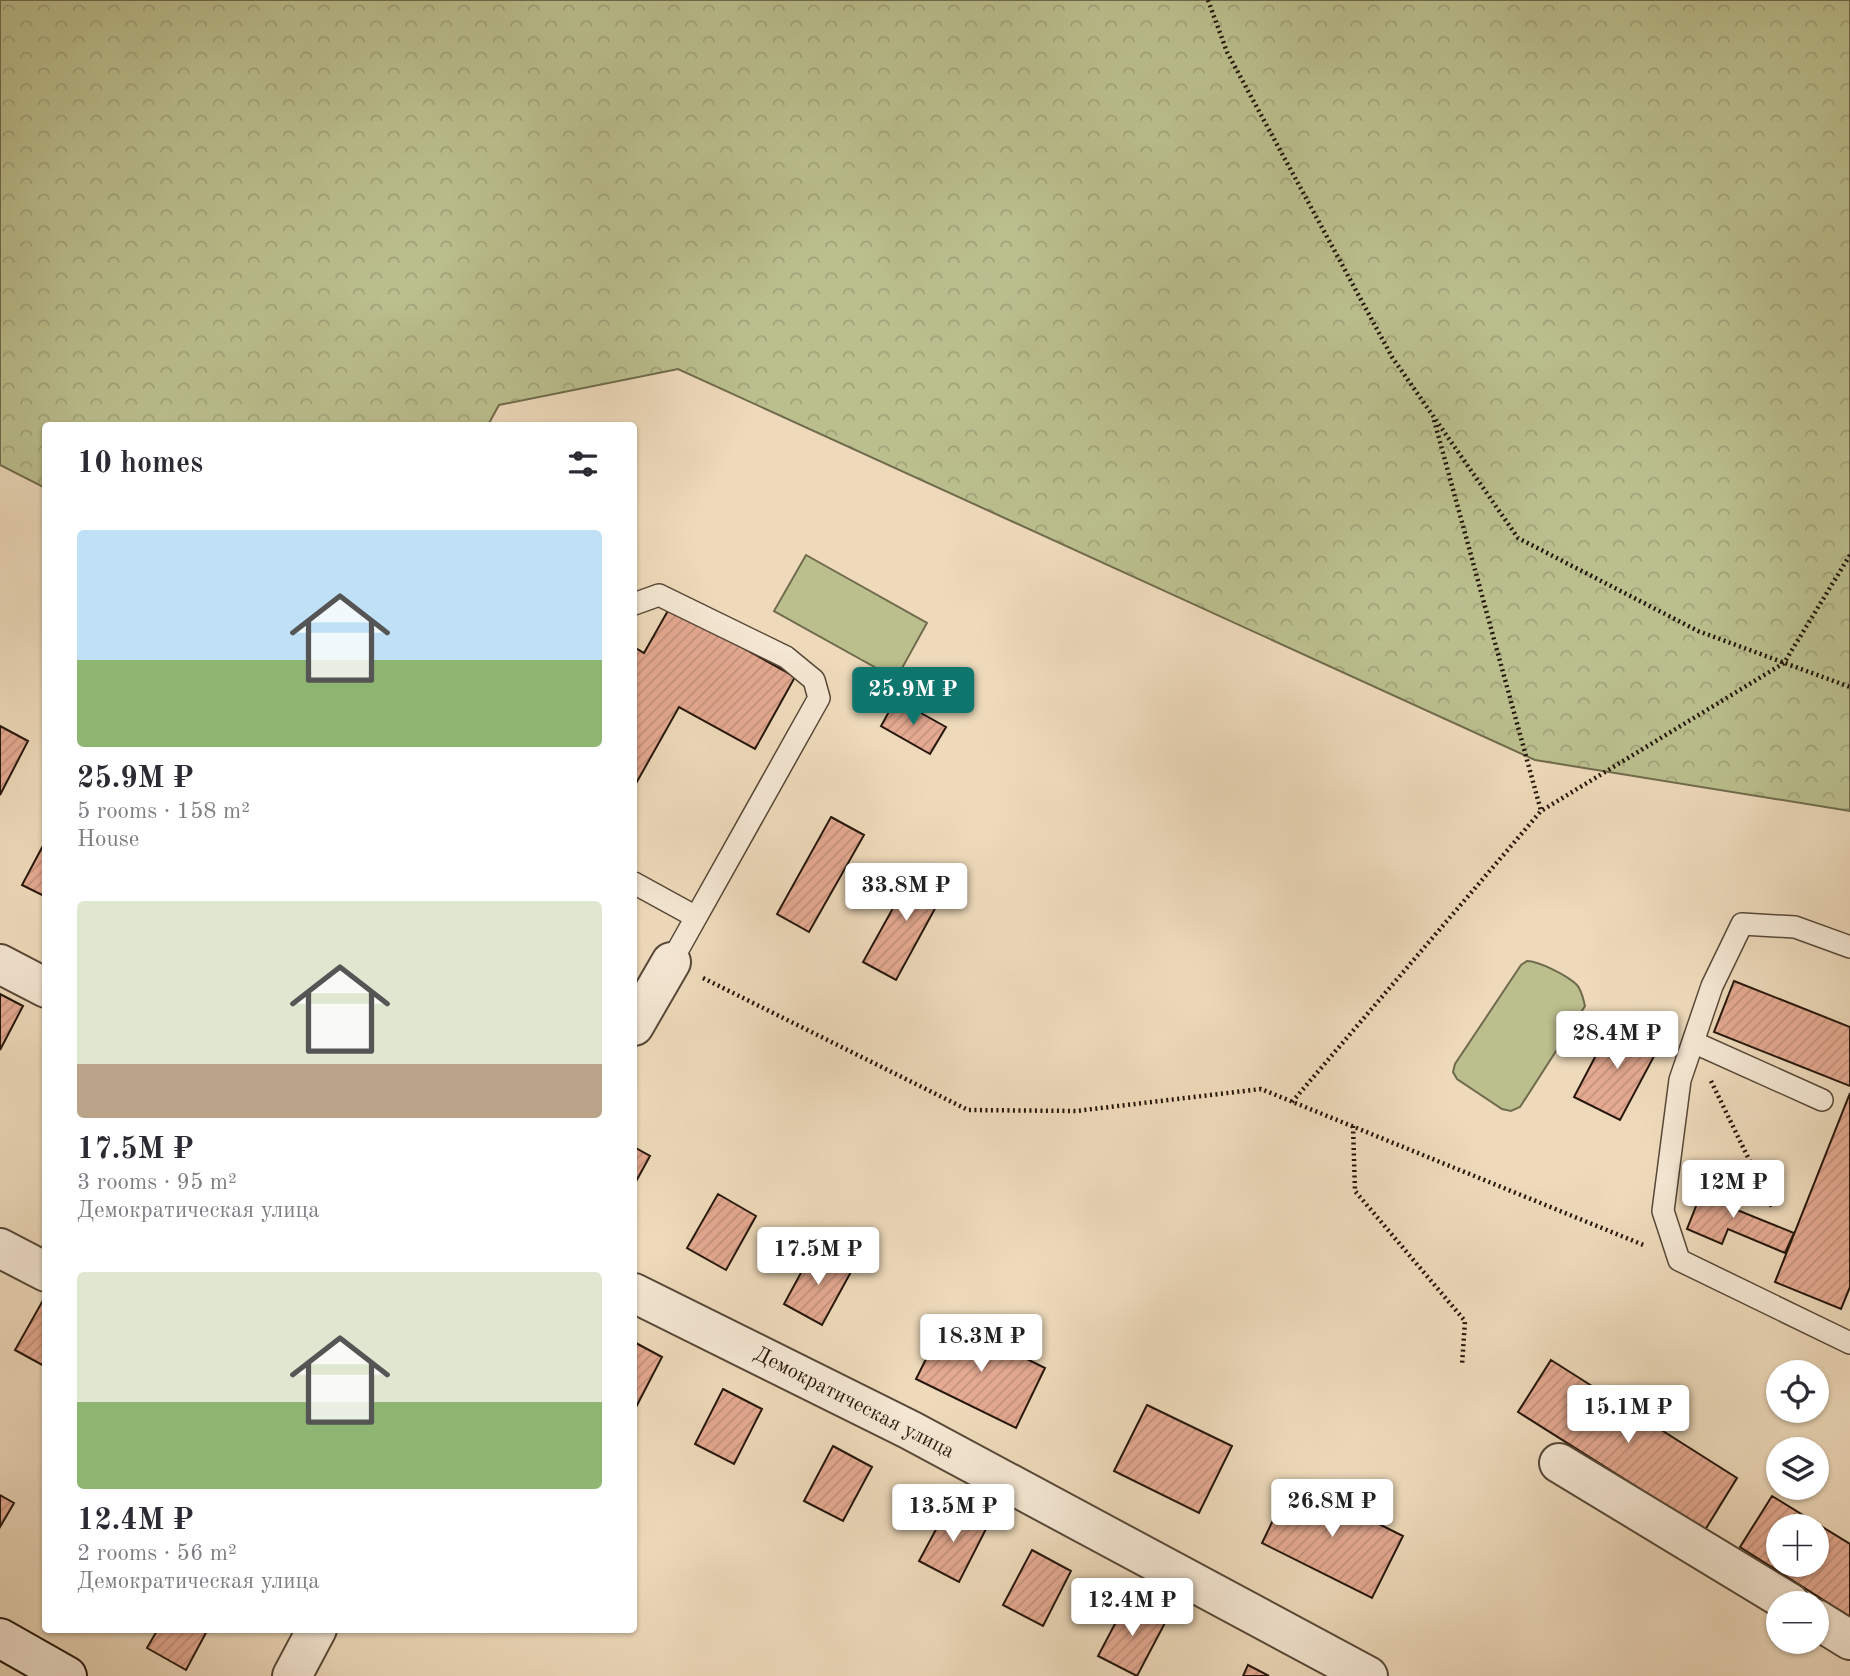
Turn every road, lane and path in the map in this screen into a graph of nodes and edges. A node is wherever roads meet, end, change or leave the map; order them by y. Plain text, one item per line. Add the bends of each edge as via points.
1 (1208, 0) edge
2 (1433, 416) junction
3 (1850, 555) edge
4 (637, 603) edge
5 (1784, 663) junction
6 (1850, 687) edge
7 (1541, 811) junction
8 (637, 885) edge
9 (696, 917) junction
10 (1850, 947) edge
11 (671, 962) junction
12 (0, 964) edge
13 (42, 986) edge
14 (637, 1021) edge
15 (1693, 1042) junction
16 (1822, 1100) dead end
17 (1292, 1102) junction
18 (1353, 1126) junction
19 (1773, 1209) dead end
20 (0, 1248) edge
21 (1679, 1260) junction
22 (42, 1270) edge
23 (637, 1294) edge
24 (1850, 1343) edge
25 (1462, 1365) dead end
26 (1559, 1463) dead end
27 (1770, 1591) edge
28 (1829, 1627) edge
29 (315, 1633) edge
30 (0, 1638) edge
31 (1850, 1640) edge
32 (67, 1676) edge
33 (292, 1676) edge
34 (1368, 1676) edge

1 - 2 path via 1227,52 1392,357
2 - 5 path via 1518,538 1698,631
2 - 7 path
3 - 5 path
4 - 9 lane via 659,594 786,657 814,680 819,698
5 - 6 path
5 - 7 path
7 - 17 path
8 - 9 lane
9 - 11 lane
10 - 15 lane via 1795,927 1742,924 1712,986
11 - 14 street
11 - 17 path via 968,1110 1076,1111 1261,1089
12 - 13 street
15 - 16 lane
15 - 19 path
15 - 21 lane via 1680,1080 1663,1211
17 - 18 path
18 - 21 path
18 - 25 path via 1355,1191 1465,1321
20 - 22 street
21 - 24 lane
23 - 34 street, Демократическая улица via 910,1430
26 - 27 street
28 - 31 street
29 - 33 street
30 - 32 street

